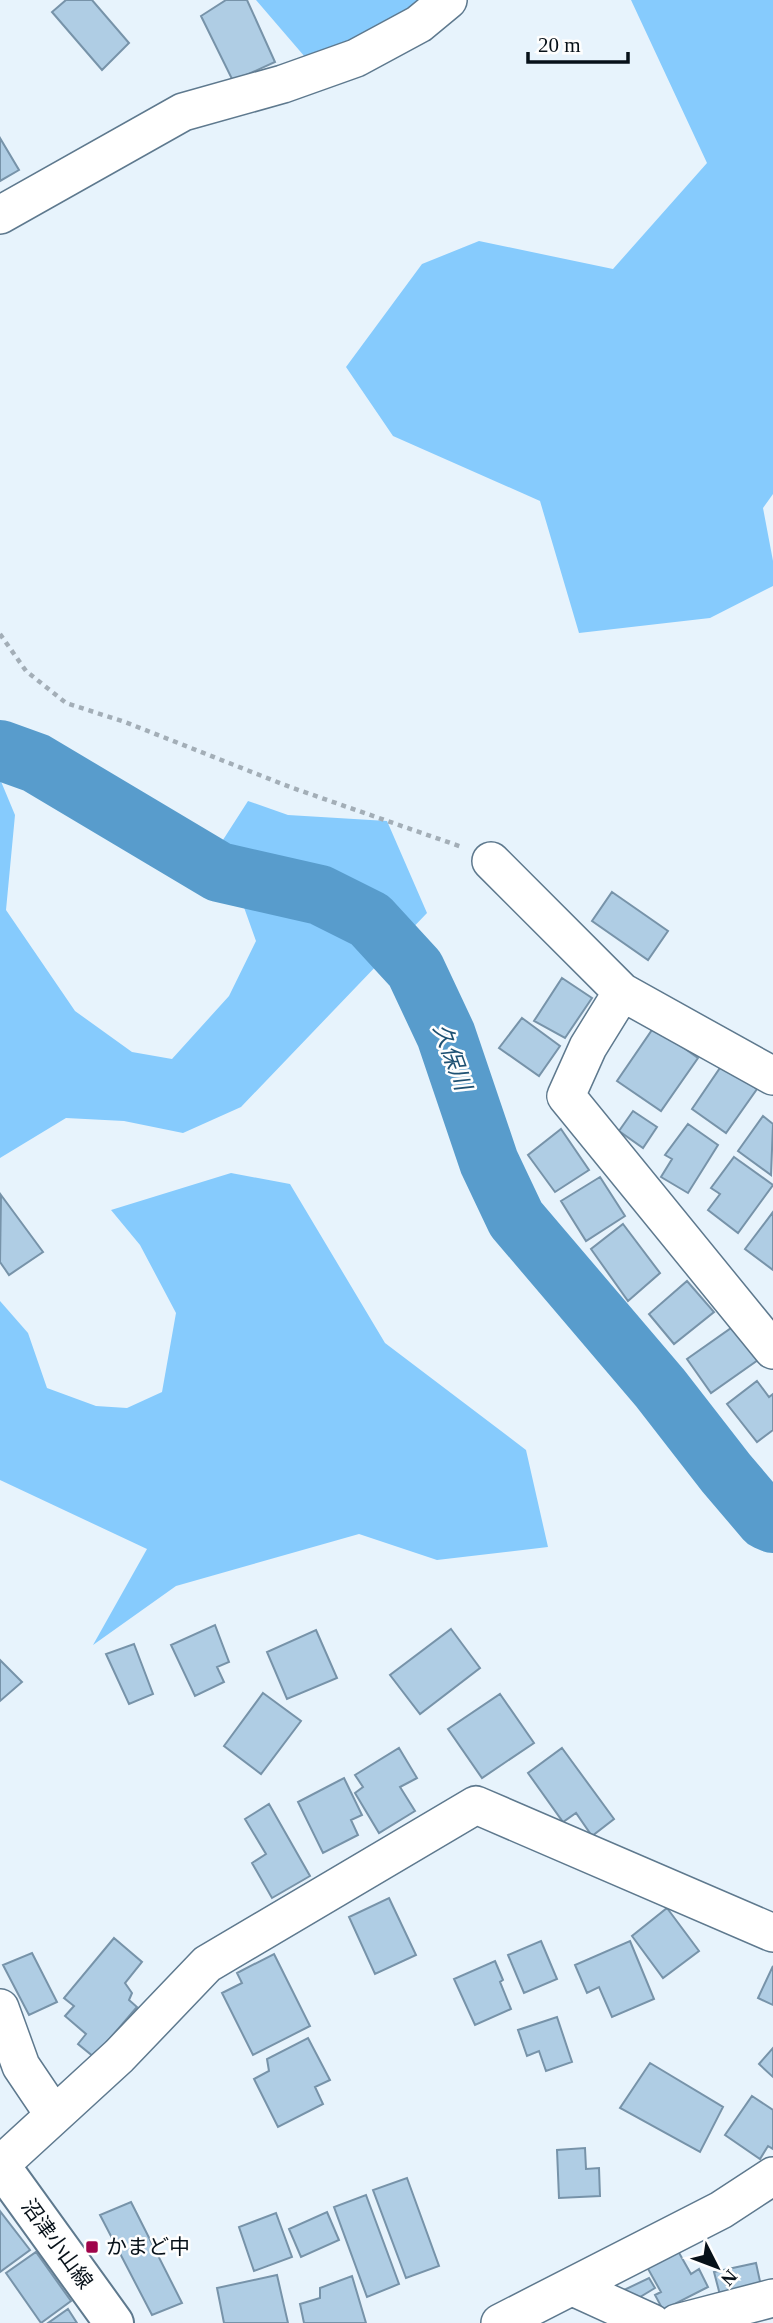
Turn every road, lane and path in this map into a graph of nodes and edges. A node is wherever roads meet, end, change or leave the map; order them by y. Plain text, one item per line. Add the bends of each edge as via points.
1 (448, 0) edge
2 (0, 215) edge
3 (0, 634) edge
4 (491, 862) joint
5 (622, 992) junction
6 (773, 1076) edge
7 (773, 1350) edge
8 (773, 1933) edge
9 (0, 2008) edge
10 (54, 2115) junction
11 (0, 2165) edge
12 (773, 2176) edge
13 (573, 2287) junction
14 (773, 2298) edge
15 (114, 2323) edge
16 (500, 2323) edge
17 (652, 2323) edge
18 (677, 2323) edge

1 - 2 street via 419,24 356,58 183,112
3 - 4 path via 26,671 66,702 290,788 470,850
4 - 5 street
5 - 6 street
5 - 7 street via 588,1047 566,1096
8 - 10 street via 475,1805 207,1964 119,2056
9 - 10 street via 21,2066
10 - 11 street
11 - 15 main road, 沼津小山線
12 - 13 street via 721,2210
13 - 16 street
13 - 17 street
14 - 18 street

